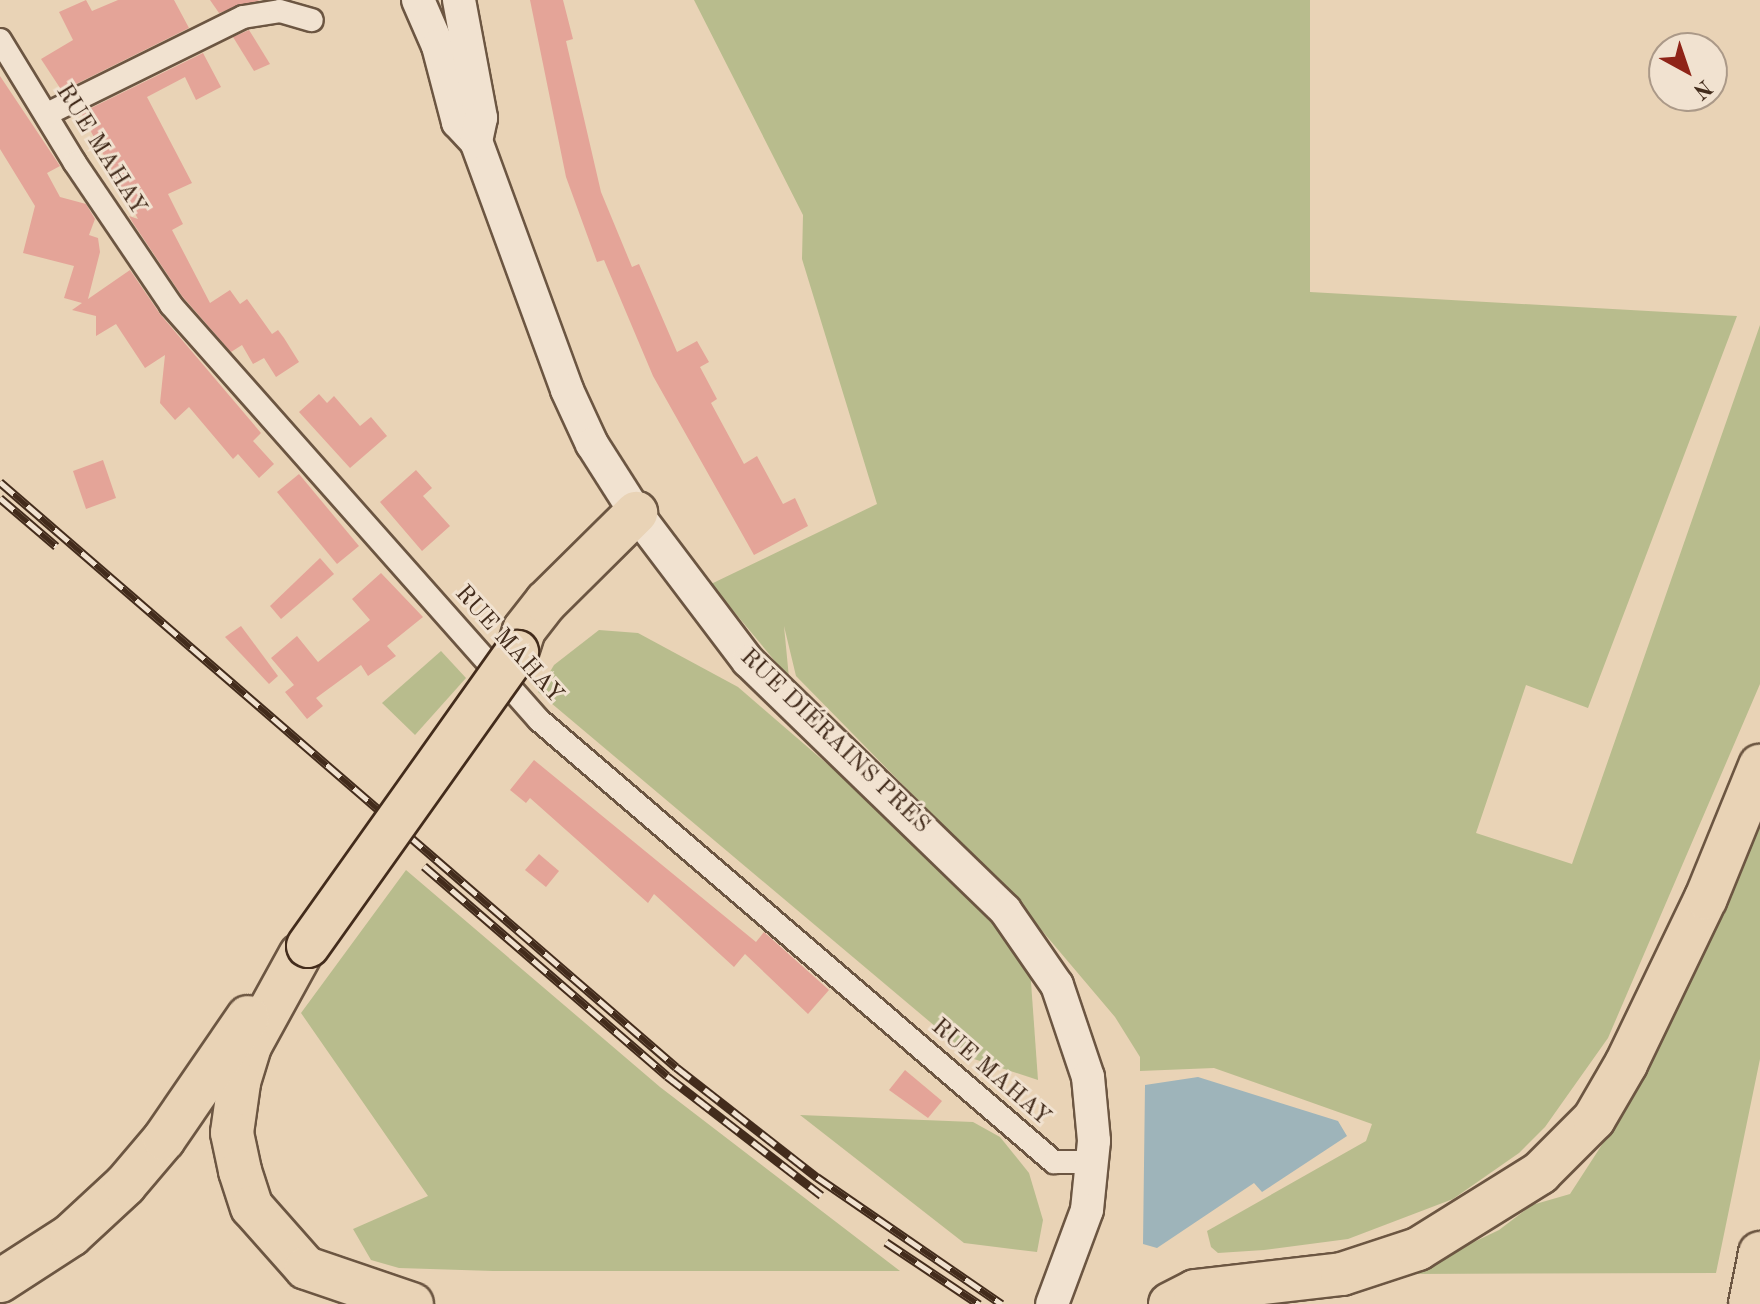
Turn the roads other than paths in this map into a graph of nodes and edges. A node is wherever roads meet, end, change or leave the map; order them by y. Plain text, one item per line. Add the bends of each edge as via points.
1 (418, 0) edge
2 (459, 0) edge
3 (312, 20) dead end
4 (0, 40) edge
5 (47, 114) junction
6 (476, 141) junction
7 (644, 525) junction
8 (1760, 766) edge
9 (304, 951) junction
10 (1094, 1162) junction
11 (1760, 1253) edge
12 (0, 1281) edge
13 (412, 1304) edge
14 (1052, 1304) edge
15 (1170, 1304) edge
16 (1750, 1304) edge

1 - 6 main road, RUE DIÉRAINS PRÉS via 438,46 458,122
2 - 6 main road, RUE DIÉRAINS PRÉS via 481,118
3 - 5 street via 280,11 243,17
4 - 5 street, RUE MAHAY
5 - 10 street, RUE MAHAY via 171,305 539,720 1054,1162
6 - 7 main road, RUE DIÉRAINS PRÉS via 567,390 592,444
7 - 9 highway, bridge via 526,642
7 - 10 main road, RUE DIÉRAINS PRÉS via 779,694 944,849 1022,931 1070,1013 1088,1077
8 - 15 highway via 1706,898 1626,1064 1594,1119 1540,1173 1418,1249 1342,1274 1195,1291
9 - 12 highway via 249,1016 164,1139 125,1185 71,1235
9 - 13 highway via 250,1046 239,1083 232,1133 240,1171 252,1207 306,1268
10 - 14 main road, RUE DIÉRAINS PRÉS via 1087,1210
11 - 16 highway

